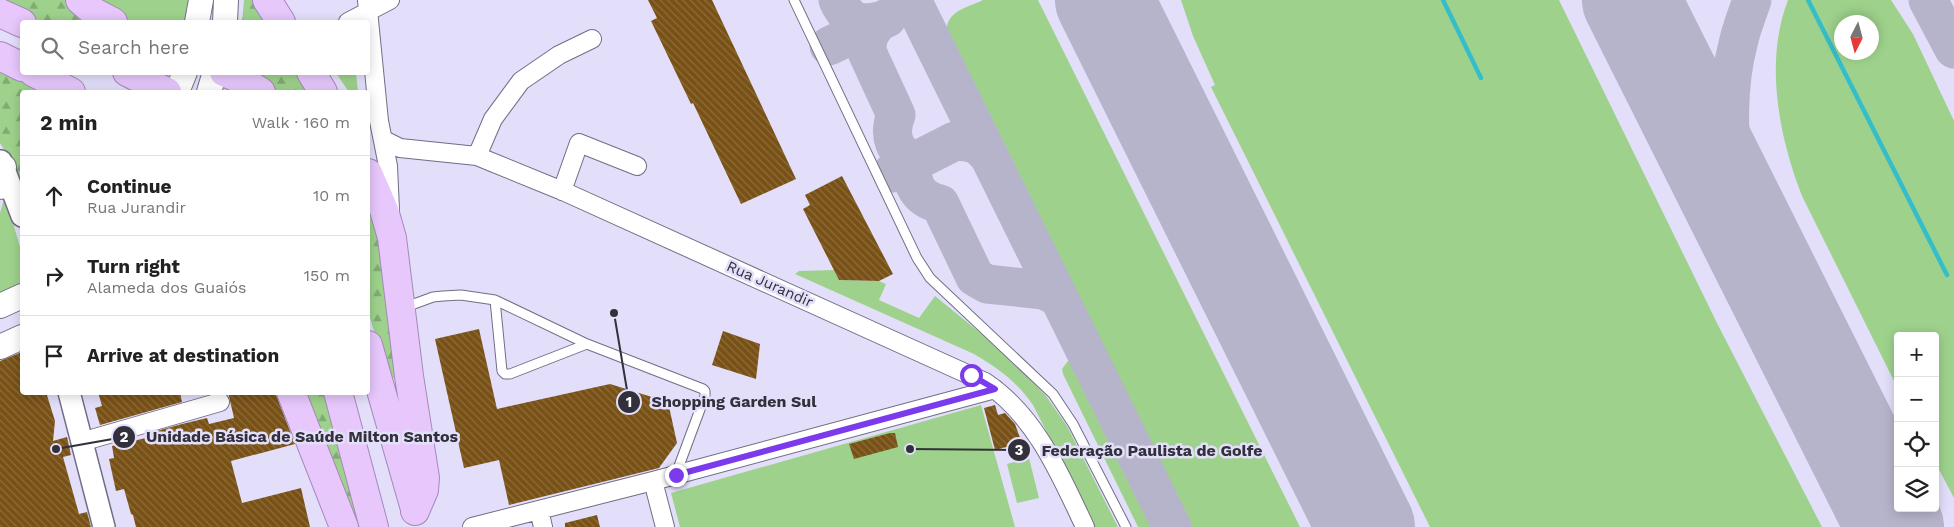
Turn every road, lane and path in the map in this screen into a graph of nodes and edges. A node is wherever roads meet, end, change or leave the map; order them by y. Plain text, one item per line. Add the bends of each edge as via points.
1 (80, 0) edge
2 (267, 0) edge
3 (390, 0) edge
4 (794, 0) edge
5 (368, 6) edge
6 (0, 13) edge
7 (109, 20) edge
8 (280, 20) edge
9 (350, 20) edge
10 (369, 20) edge
11 (20, 22) edge
12 (370, 27) edge
13 (592, 39) dead end
14 (0, 56) edge
15 (20, 66) edge
16 (38, 75) edge
17 (133, 75) edge
18 (184, 75) edge
19 (214, 75) edge
20 (230, 75) edge
21 (313, 75) edge
22 (67, 90) edge
23 (163, 90) edge
24 (178, 90) edge
25 (209, 90) edge
26 (258, 90) edge
27 (322, 90) edge
28 (384, 140) junction
29 (477, 156) junction
30 (637, 166) dead end
31 (1, 171) edge
32 (370, 178) edge
33 (562, 191) junction
34 (20, 212) edge
35 (392, 238) junction
36 (20, 297) edge
37 (495, 300) junction
38 (0, 306) edge
39 (401, 309) junction
40 (20, 337) edge
41 (587, 344) junction
42 (0, 347) edge
43 (370, 352) edge
44 (995, 389) junction
45 (70, 395) edge
46 (292, 395) edge
47 (339, 395) edge
48 (220, 402) dead end
49 (81, 442) junction
50 (676, 475) junction
51 (653, 482) junction
52 (539, 510) junction
53 (418, 519) edge
54 (104, 527) edge
55 (344, 527) edge
56 (374, 527) edge
57 (472, 527) edge
58 (543, 527) edge
59 (666, 527) edge
60 (1085, 527) edge
61 (1126, 527) edge

1 - 7 highway
2 - 8 highway
3 - 5 street
4 - 61 lane via 917,258 930,278 1053,394 1073,424
5 - 9 street
5 - 10 street
6 - 11 highway
12 - 28 street via 379,121
13 - 29 street via 559,55 522,81 493,119
14 - 15 highway
16 - 22 highway
17 - 23 highway
18 - 24 main road
19 - 25 main road
20 - 26 highway
21 - 27 highway
28 - 29 street, Rua Jurandir via 400,148
28 - 35 street
29 - 33 street, Rua Jurandir
30 - 33 street via 580,142
31 - 34 street
32 - 35 highway
33 - 44 street, Rua Jurandir via 962,371
35 - 39 highway
36 - 38 main road
37 - 39 lane via 443,296
37 - 41 lane
37 - 41 lane via 503,373 510,374
39 - 53 highway via 425,478
40 - 42 main road
41 - 50 lane via 705,391
43 - 53 highway
44 - 50 street
44 - 60 street, Rua Jurandir via 1035,430
45 - 49 street
46 - 55 highway
47 - 56 highway
48 - 49 street
49 - 54 street
50 - 51 street
51 - 52 street
51 - 59 street
52 - 57 street
52 - 58 street

